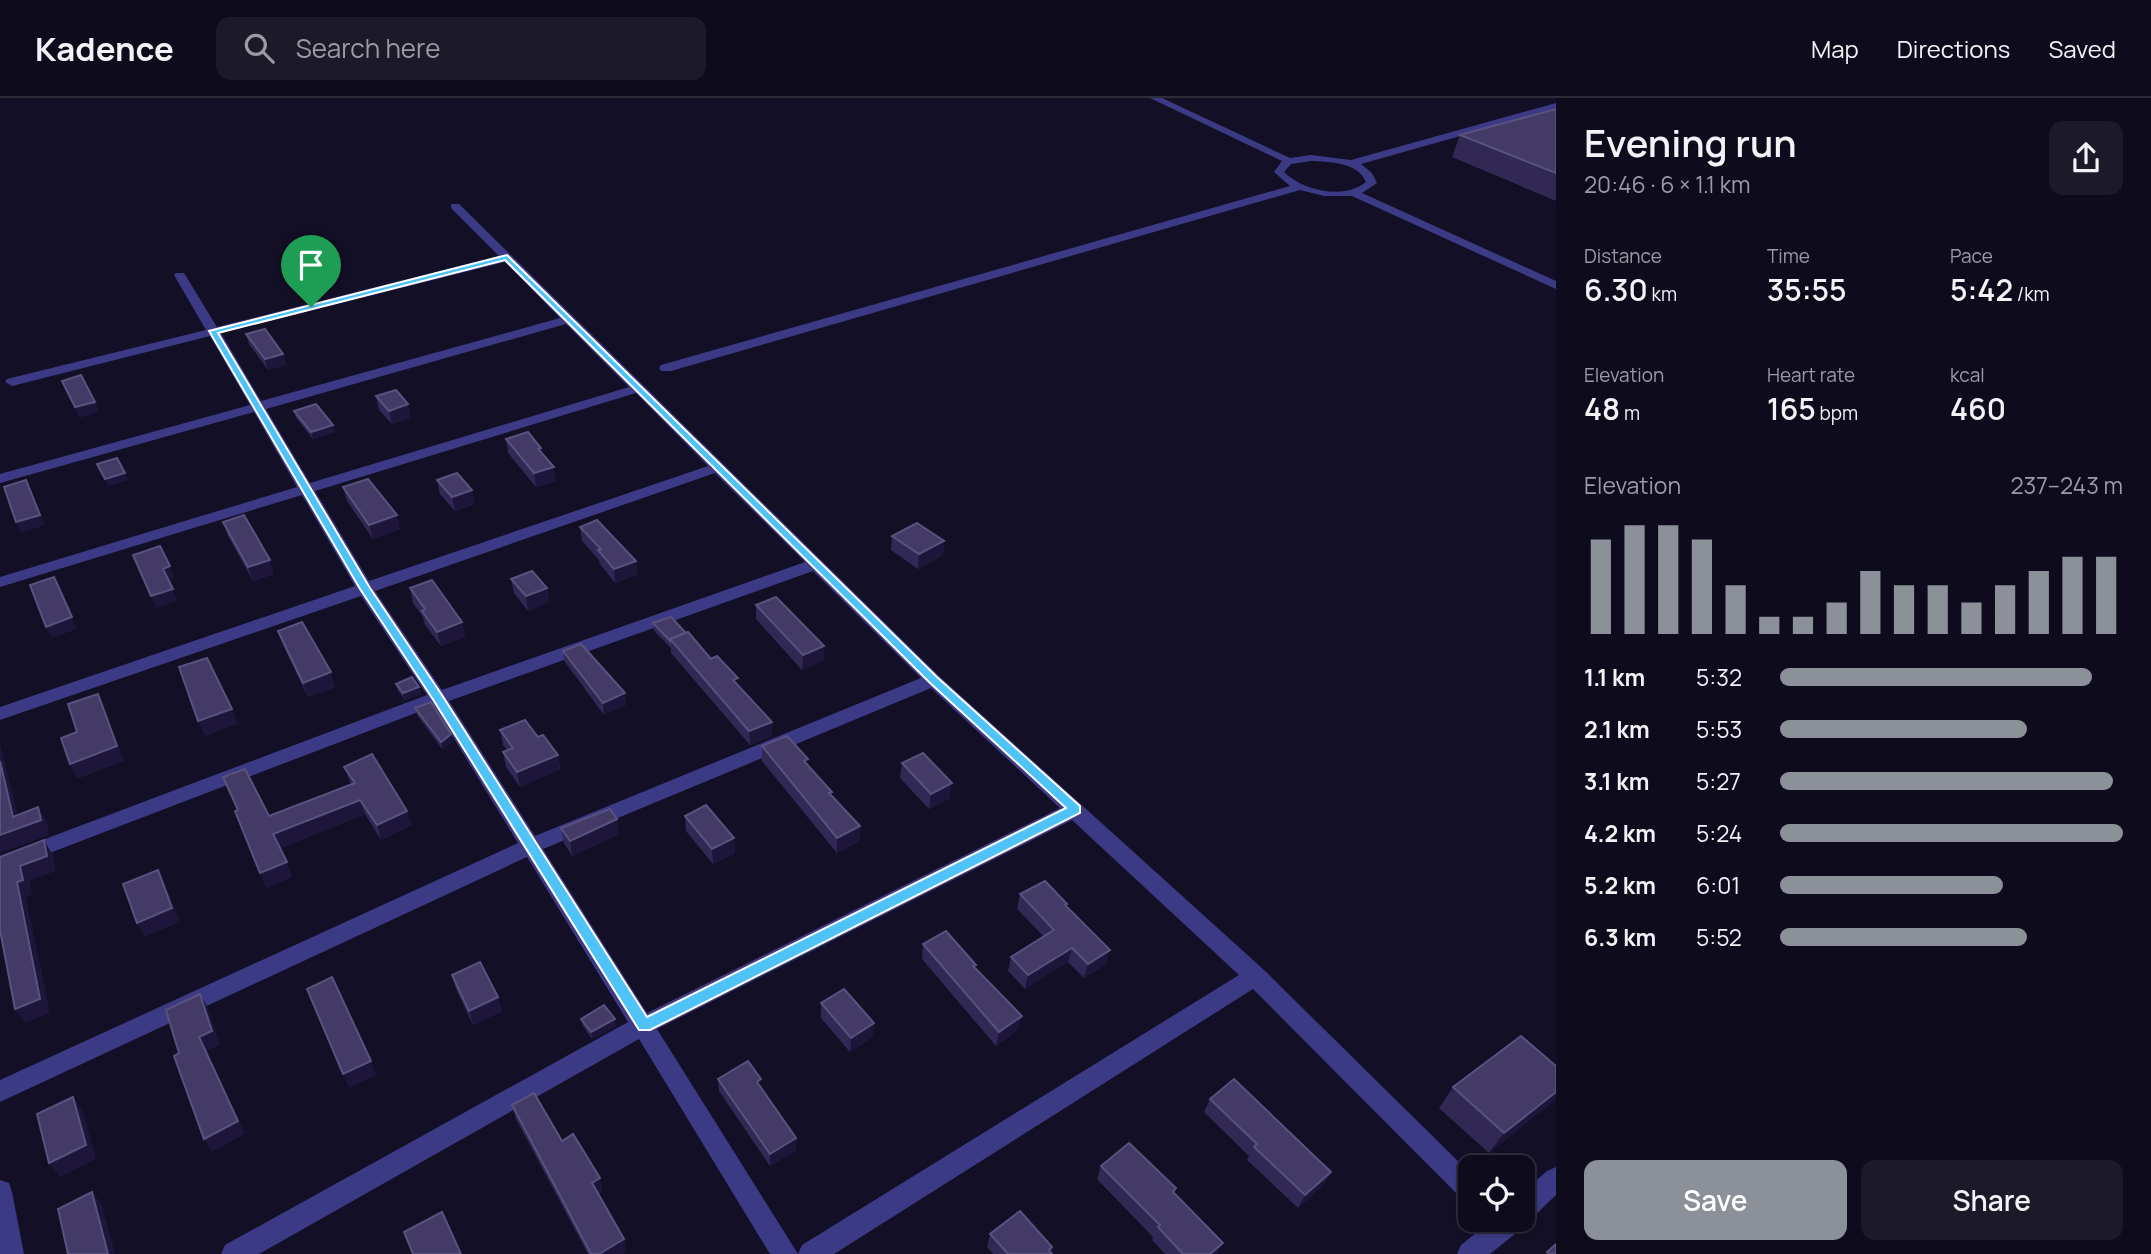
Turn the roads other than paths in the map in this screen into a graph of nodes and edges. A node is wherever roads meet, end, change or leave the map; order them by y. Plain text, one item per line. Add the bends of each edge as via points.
1 (1154, 98) edge
2 (1556, 106) edge
3 (1556, 115) edge
4 (1479, 127) junction
5 (1493, 132) junction
6 (1394, 152) junction
7 (1406, 157) junction
8 (1289, 161) junction
9 (1350, 164) junction
10 (1362, 169) junction
11 (1299, 187) junction
12 (1353, 193) junction
13 (455, 206) dead end
14 (507, 258) junction
15 (180, 275) dead end
16 (1556, 285) edge
17 (569, 319) junction
18 (214, 331) junction
19 (666, 368) dead end
20 (12, 382) dead end
21 (639, 388) junction
22 (258, 407) junction
23 (718, 467) junction
24 (0, 479) edge
25 (306, 489) junction
26 (816, 564) junction
27 (0, 582) edge
28 (365, 589) junction
29 (933, 680) junction
30 (438, 698) junction
31 (0, 714) edge
32 (1076, 809) junction
33 (530, 846) junction
34 (0, 864) edge
35 (1255, 976) junction
36 (644, 1025) junction
37 (0, 1091) edge
38 (1458, 1178) edge
39 (1556, 1179) edge
40 (0, 1192) edge
41 (1535, 1197) edge
42 (1498, 1232) edge
43 (1482, 1250) edge
44 (11, 1254) edge
45 (234, 1254) edge
46 (785, 1254) edge
47 (811, 1254) edge

1 - 8 street
2 - 4 street
3 - 5 street
4 - 5 street
4 - 6 street
5 - 7 street
6 - 7 street
6 - 9 street
7 - 10 street
8 - 9 street via 1311,158
8 - 11 street via 1279,172
9 - 10 street
10 - 12 street via 1372,183
11 - 12 street
11 - 19 street
12 - 16 street
13 - 14 street
14 - 17 street
14 - 18 street
15 - 18 street
17 - 21 street
17 - 22 street
18 - 20 street
18 - 22 street
21 - 23 street
21 - 25 street
22 - 24 street
22 - 25 street
23 - 26 street
23 - 28 street
25 - 27 street
25 - 28 street
26 - 29 street
26 - 30 street
28 - 30 street
28 - 31 street
29 - 32 street
29 - 33 street
30 - 33 street
30 - 34 street
32 - 35 street
32 - 36 street
33 - 36 street
33 - 37 street
35 - 38 street
35 - 47 street
36 - 45 street
36 - 46 street
39 - 41 street
40 - 44 street
42 - 43 street

